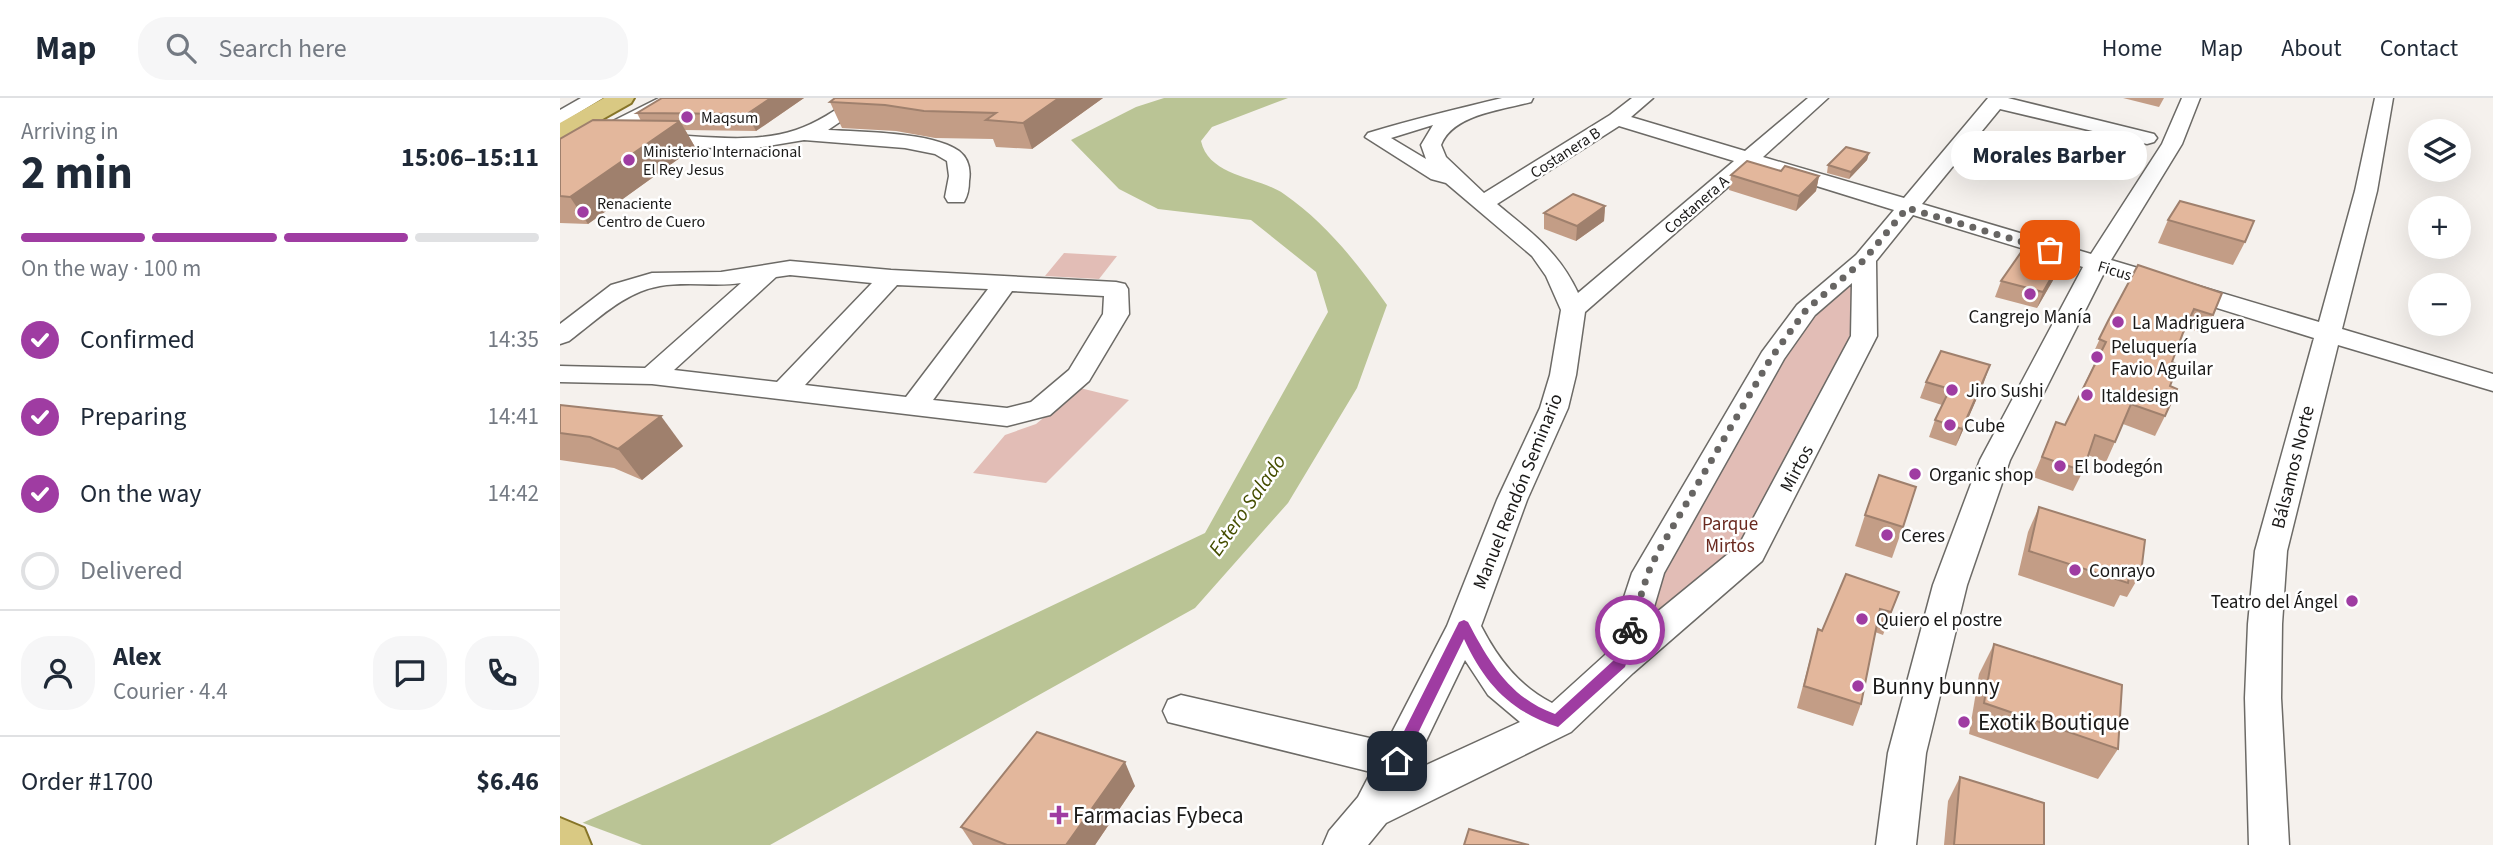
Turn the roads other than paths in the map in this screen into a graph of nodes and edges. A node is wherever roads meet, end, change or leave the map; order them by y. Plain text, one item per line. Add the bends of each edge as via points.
1 (579, 98) edge
2 (594, 98) edge
3 (606, 98) edge
4 (622, 98) edge
5 (673, 98) edge
6 (866, 98) edge
7 (1524, 98) edge
8 (1644, 98) edge
9 (1819, 98) edge
10 (2191, 98) edge
11 (2384, 98) edge
12 (1997, 100) edge
13 (560, 108) edge
14 (1464, 116) junction
15 (560, 118) edge
16 (1617, 119) junction
17 (560, 124) edge
18 (560, 134) edge
19 (804, 134) junction
20 (594, 138) junction
21 (2147, 138) dead end
22 (571, 158) edge
23 (1748, 159) junction
24 (1452, 177) junction
25 (956, 197) dead end
26 (1484, 204) junction
27 (1907, 208) junction
28 (1864, 260) junction
29 (2097, 264) junction
30 (768, 272) junction
31 (891, 277) junction
32 (1005, 283) junction
33 (1573, 310) junction
34 (2327, 333) junction
35 (560, 336) edge
36 (560, 374) edge
37 (652, 376) junction
38 (2493, 383) edge
39 (783, 393) junction
40 (913, 407) junction
41 (1464, 626) junction
42 (1620, 663) junction
43 (1181, 711) dead end
44 (1558, 721) junction
45 (1397, 761) junction
46 (1372, 810) junction
47 (560, 843) edge
48 (565, 845) edge
49 (1343, 845) edge
50 (1896, 845) edge
51 (2269, 845) edge

1 - 13 main road
2 - 15 street
3 - 17 street
4 - 18 main road
5 - 20 street
6 - 19 street
7 - 14 street
8 - 16 street, Costanera B
9 - 23 street, Costanera A
10 - 29 street via 2172,144
11 - 34 street, Bálsamos Norte via 2366,191
12 - 21 street
12 - 27 street, Mirtos
14 - 24 street via 1444,124 1431,142 1436,159
14 - 24 street via 1440,117 1375,136 1438,175
16 - 23 street, Ficus
16 - 26 street, Costanera B
18 - 20 street
19 - 20 street via 765,142
19 - 25 street via 930,145 953,156 960,167
20 - 22 street
23 - 27 street, Ficus
23 - 33 street, Costanera A
24 - 26 street
26 - 33 street via 1540,251 1558,276
27 - 28 street, Mirtos
27 - 29 street, Ficus
28 - 42 street, Mirtos via 1806,310 1771,358 1652,564
28 - 42 street, Mirtos via 1864,336 1751,553
29 - 34 street, Ficus
29 - 50 street via 1995,460 1950,585 1907,753
30 - 31 street via 790,268
30 - 35 street via 721,279 660,278 635,284 608,298
30 - 37 street
31 - 32 street
31 - 39 street
32 - 40 street
32 - 40 street via 1116,289 1116,314 1079,375 1040,409 1007,417
33 - 41 street, Manuel Rendón Seminario via 1554,408 1512,500
34 - 38 street, Ficus
34 - 51 street, Bálsamos Norte via 2273,541 2265,600 2262,743
36 - 37 street
37 - 39 street
39 - 40 street
41 - 44 street via 1497,683 1533,713
41 - 45 street, Manuel Rendón Seminario
42 - 44 street, Mirtos
43 - 45 street
44 - 46 street, Mirtos
45 - 46 street, Manuel Rendón Seminario
46 - 49 street, Manuel Rendón Seminario
47 - 48 main road

